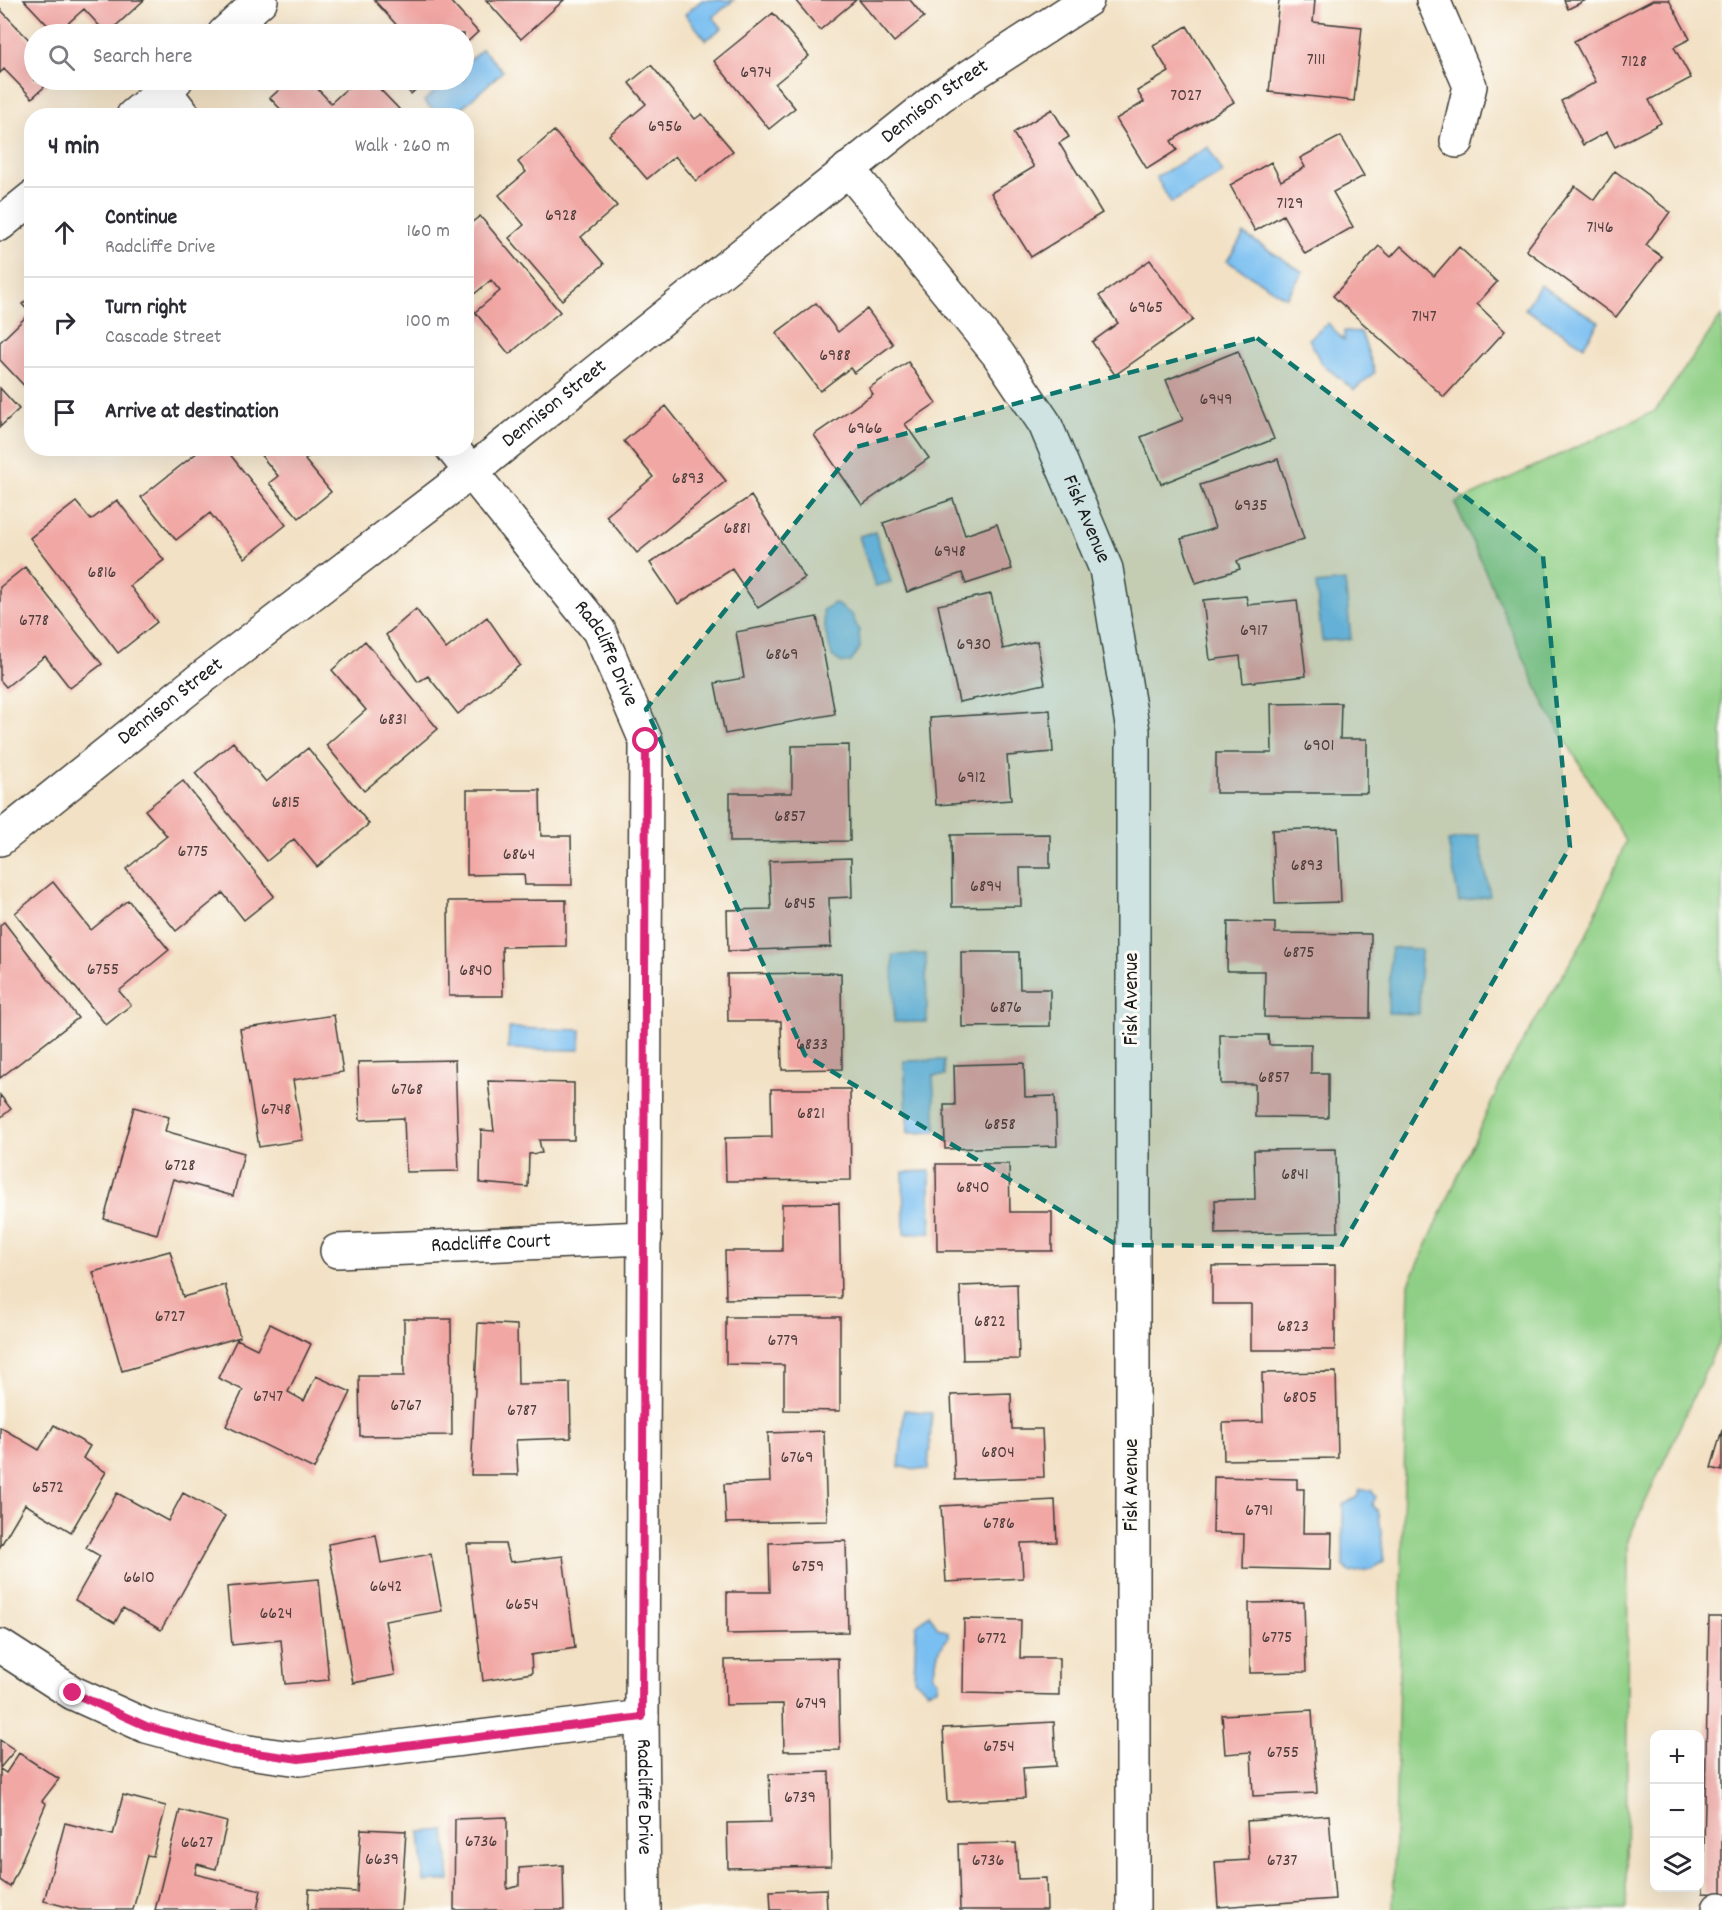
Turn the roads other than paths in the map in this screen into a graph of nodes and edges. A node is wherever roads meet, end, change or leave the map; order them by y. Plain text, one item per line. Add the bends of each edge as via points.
1 (261, 0) edge
2 (1087, 0) edge
3 (1433, 0) edge
4 (235, 24) edge
5 (164, 90) edge
6 (172, 90) edge
7 (143, 108) edge
8 (180, 108) edge
9 (1457, 141) dead end
10 (848, 169) junction
11 (24, 204) edge
12 (0, 224) edge
13 (474, 450) edge
14 (461, 460) edge
15 (0, 839) edge
16 (645, 1238) junction
17 (337, 1251) dead end
18 (0, 1646) edge
19 (642, 1717) junction
20 (644, 1910) edge
21 (1133, 1910) edge

1 - 4 street
2 - 10 street, Dennison Street via 940,96
3 - 9 street via 1470,86
5 - 7 street
6 - 8 street
10 - 13 street, Dennison Street
10 - 21 street, Fisk Avenue via 998,354 1045,424 1106,569 1133,731
11 - 12 street
14 - 15 street, Dennison Street via 190,687
14 - 16 street, Radcliffe Drive via 599,631 646,741
16 - 17 street, Radcliffe Court
16 - 19 street, Radcliffe Drive
18 - 19 street via 73,1693 146,1726 234,1750 299,1759
19 - 20 street, Radcliffe Drive

